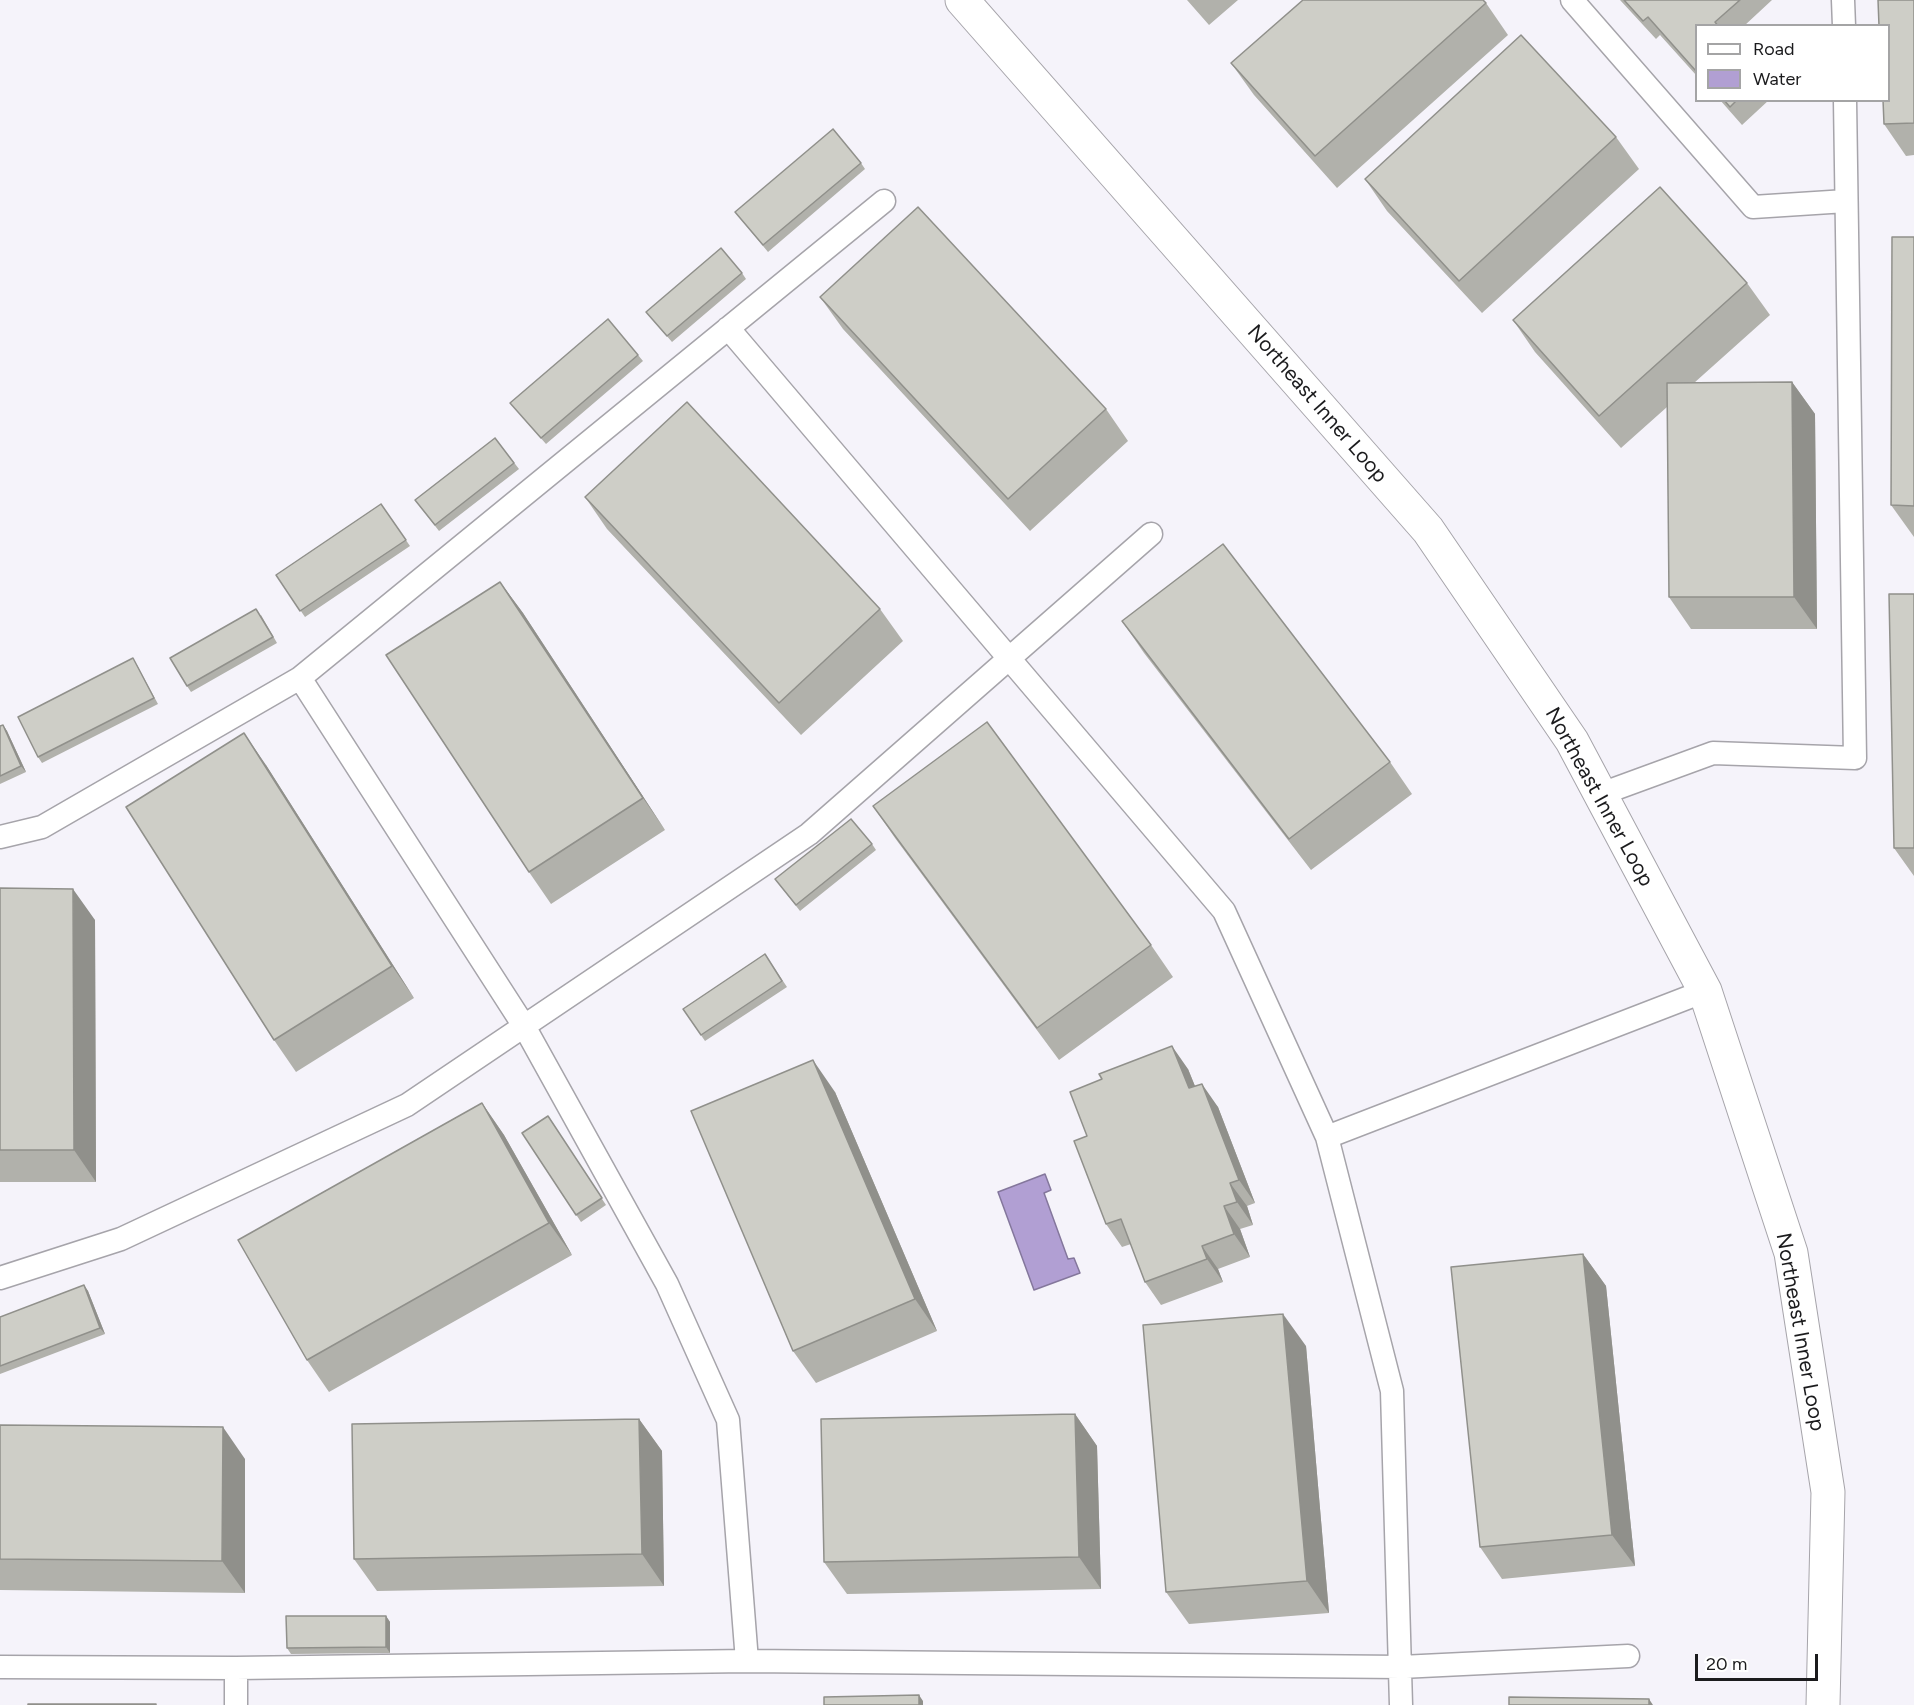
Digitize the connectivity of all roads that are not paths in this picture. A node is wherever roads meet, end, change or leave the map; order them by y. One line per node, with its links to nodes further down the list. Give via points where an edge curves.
1 (962, 0): 12 (main road, Northeast Inner Loop, via 1428,530 1572,741)
2 (1572, 0): 7 (lane, via 1753,207)
3 (1843, 0): 4 (lane)
4 (1844, 24)
5 (1845, 102): 7 (lane)
6 (884, 201): 8 (lane)
7 (1846, 201): 12 (lane, via 1855,758 1713,753)
8 (728, 328): 10 (lane); 11 (lane)
9 (1152, 534): 10 (lane)
10 (1010, 658): 15 (lane, via 809,834); 16 (lane, via 1224,910)
11 (300, 678): 13 (lane, via 42,827); 15 (lane)
12 (1601, 794): 14 (main road, Northeast Inner Loop)
13 (0, 837)
14 (1705, 991): 16 (lane); 25 (main road, Northeast Inner Loop, via 1791,1253 1828,1492)
15 (524, 1026): 17 (lane, via 407,1105 121,1239); 19 (lane, via 667,1284 728,1420)
16 (1327, 1137): 21 (lane, via 1392,1391)
17 (0, 1278)
18 (1628, 1656): 21 (lane)
19 (747, 1661): 21 (lane); 22 (lane)
20 (0, 1667): 22 (lane)
21 (1401, 1667): 24 (lane)
22 (236, 1668): 23 (lane)
23 (236, 1705)
24 (1401, 1705)
25 (1823, 1705)

